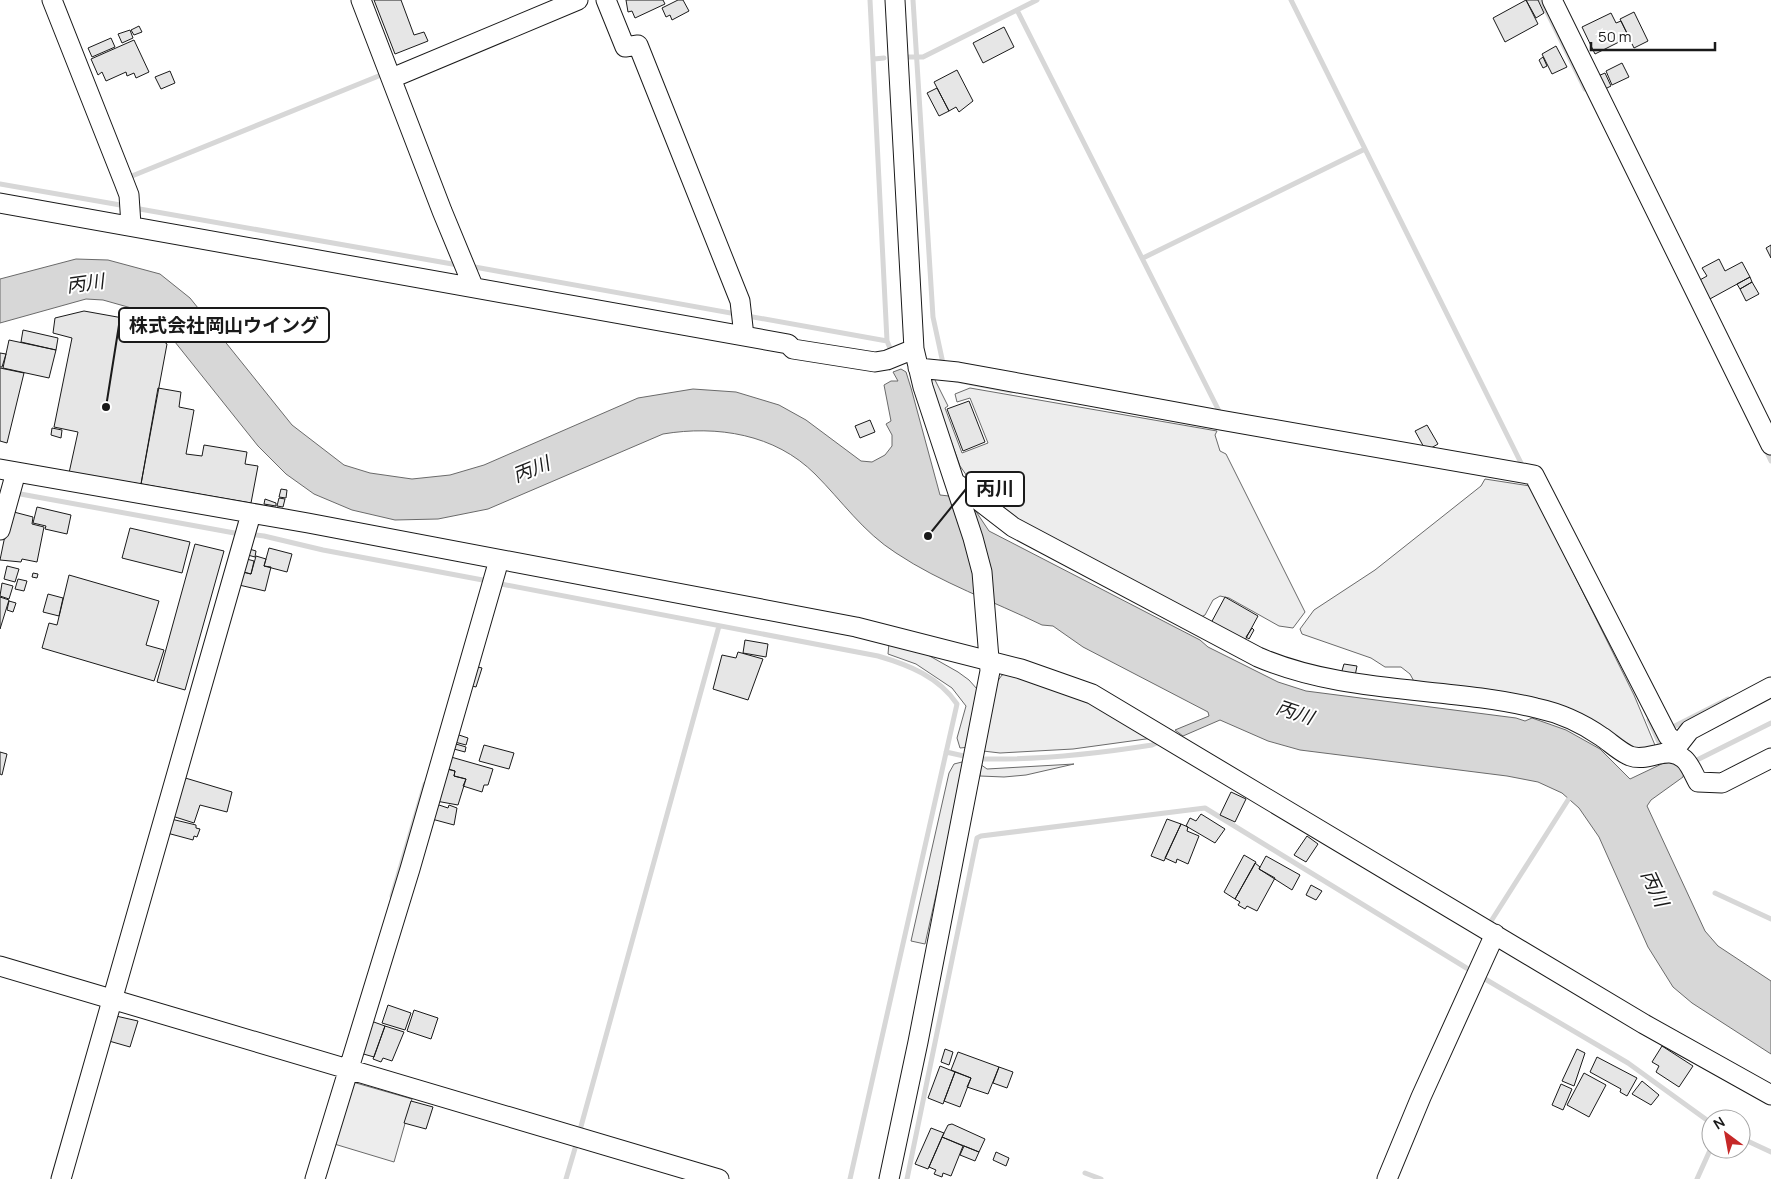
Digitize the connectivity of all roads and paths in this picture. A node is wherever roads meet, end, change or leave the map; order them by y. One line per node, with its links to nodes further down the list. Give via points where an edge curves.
1 (52, 0): 8 (street)
2 (361, 0): 7 (street)
3 (578, 0): 7 (street)
4 (606, 0): 11 (street, via 625,47 638,45)
5 (895, 0): 12 (street)
6 (1552, 0): 14 (street)
7 (391, 74): 10 (street)
8 (127, 200): 9 (street); 10 (street)
9 (0, 202)
10 (467, 272): 11 (street)
11 (743, 322): 12 (street, via 793,349 875,362)
12 (900, 355): 13 (street)
13 (918, 368): 16 (street); 22 (street, via 945,370 1534,474)
14 (1771, 446)
15 (9, 482): 17 (street); 18 (street)
16 (957, 488): 20 (street, via 982,572); 22 (street, via 1013,526 1274,664 1324,679 1536,707 1585,726 1628,755 1642,758)
17 (247, 527): 19 (street); 26 (street)
18 (0, 530)
19 (496, 573): 20 (street, via 856,627); 27 (street)
20 (990, 655): 24 (street, via 1092,694); 32 (street, via 986,700)
21 (1771, 687): 22 (street, via 1690,730)
22 (1673, 750): 23 (street, via 1698,782 1722,783)
23 (1771, 758)
24 (1490, 931): 28 (street, via 1644,1024); 33 (street, via 1476,975)
25 (0, 966): 26 (street)
26 (110, 1001): 27 (street); 29 (street)
27 (345, 1072): 30 (street); 31 (street)
28 (1771, 1095)
29 (61, 1179)
30 (315, 1179)
31 (719, 1179)
32 (889, 1179)
33 (1387, 1179)

